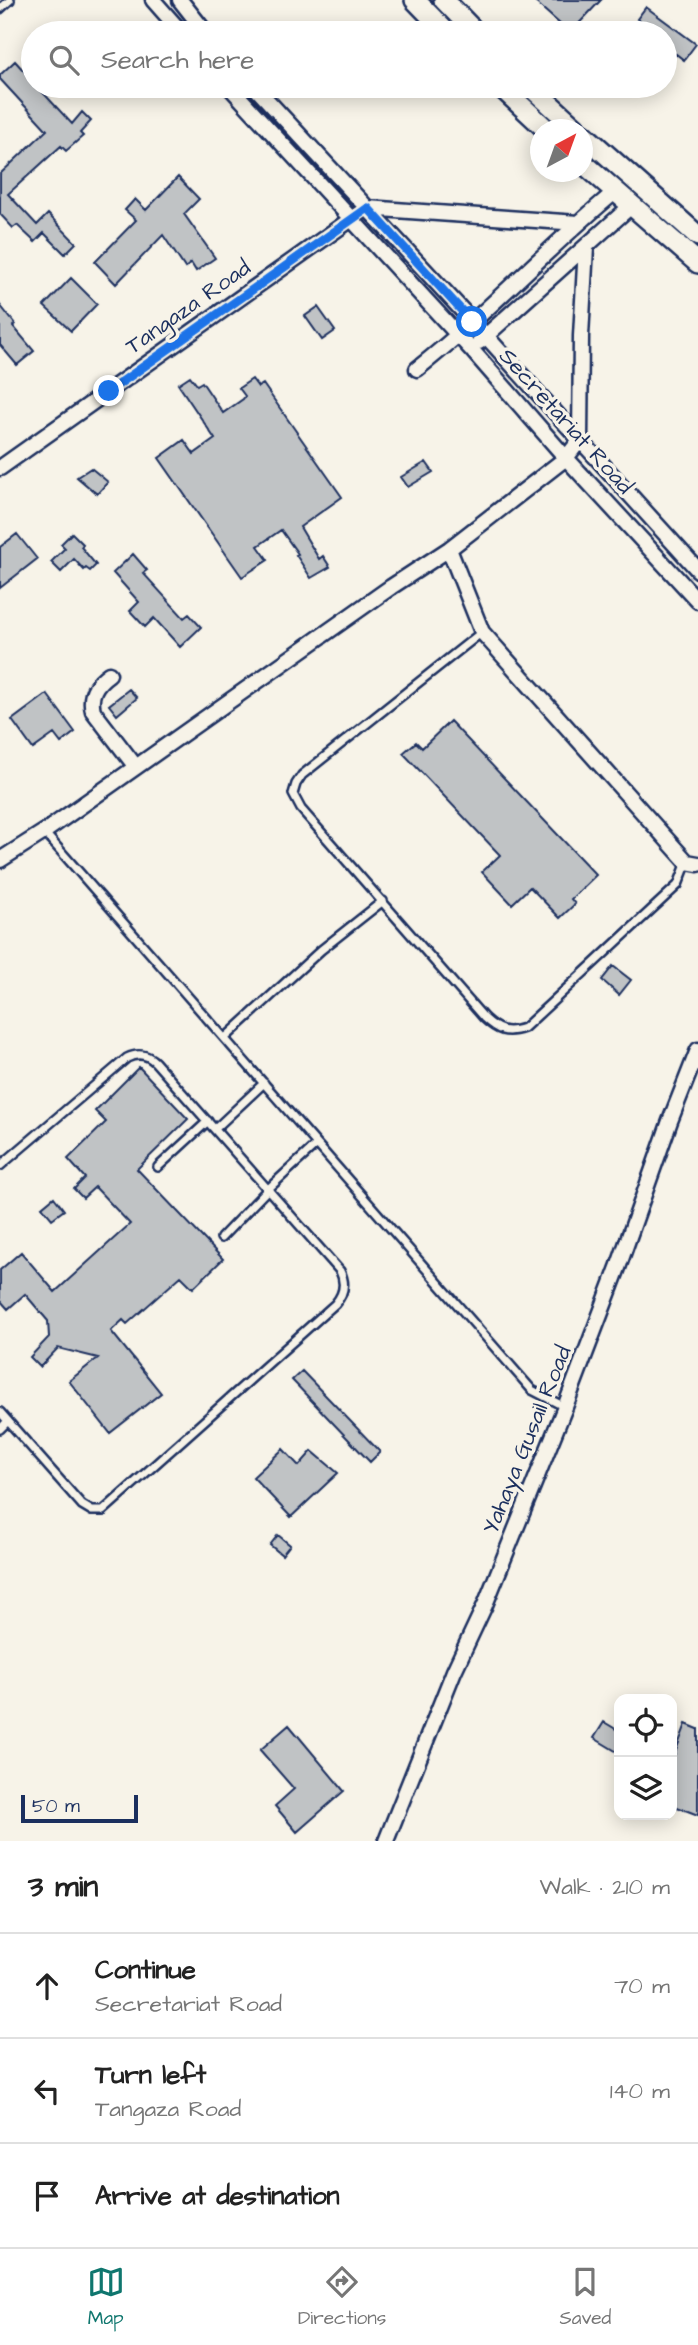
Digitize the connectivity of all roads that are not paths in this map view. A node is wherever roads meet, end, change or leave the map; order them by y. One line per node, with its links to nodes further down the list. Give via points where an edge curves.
1 (10, 0): 6 (lane)
2 (153, 0): 7 (street)
3 (180, 0): 8 (street)
4 (415, 0): 9 (main road)
5 (444, 0): 10 (main road)
6 (0, 9)
7 (172, 21)
8 (197, 21)
9 (435, 21)
10 (465, 21)
11 (240, 98): 22 (street, Secretariat Road)
12 (265, 98): 21 (street, Secretariat Road)
13 (513, 98): 15 (main road)
14 (543, 98): 16 (main road)
15 (535, 119)
16 (566, 119)
17 (593, 142): 24 (main road)
18 (593, 171): 19 (main road)
19 (616, 191): 20 (main road); 23 (street)
20 (632, 205): 25 (street); 26 (main road)
21 (368, 208): 22 (street, Tangaza Road); 23 (street); 27 (street, Secretariat Road)
22 (351, 219): 28 (street, Secretariat Road); 34 (street, Tangaza Road)
23 (578, 223): 27 (street)
24 (698, 236)
25 (586, 247): 29 (street); 32 (street)
26 (698, 263)
27 (472, 322): 28 (street); 29 (street, Secretariat Road)
28 (459, 336): 30 (street, Secretariat Road); 31 (street)
29 (485, 336): 30 (street); 32 (street, Secretariat Road)
30 (471, 349): 33 (street, Secretariat Road)
31 (417, 369)
32 (580, 440): 33 (street); 36 (street, Secretariat Road)
33 (566, 458): 35 (street); 37 (street, Secretariat Road)
34 (0, 468)
35 (449, 549): 38 (street); 40 (street)
36 (698, 570)
37 (698, 601)
38 (482, 632): 43 (street); 44 (lane, via 296,784 293,794 301,809)
39 (109, 674): 40 (street, via 93,689 90,701)
40 (136, 767): 41 (street)
41 (44, 832): 42 (street); 45 (lane)
42 (0, 860)
43 (693, 863): 44 (lane, via 678,885 524,1028 509,1033 497,1030 484,1018)
44 (383, 901): 45 (lane, via 321,950)
45 (225, 1038): 47 (lane)
46 (698, 1050): 55 (street, Yahaya Gusail Road)
47 (264, 1083): 49 (lane); 50 (lane)
48 (208, 1121): 49 (lane); 51 (lane, via 155,1062 136,1054); 52 (lane)
49 (215, 1129): 53 (lane)
50 (317, 1144): 53 (lane); 55 (lane, via 532,1390)
51 (0, 1166)
52 (159, 1167)
53 (268, 1189): 54 (lane); 57 (lane, via 340,1271 343,1293 108,1509 87,1509)
54 (220, 1238)
55 (565, 1407): 59 (street, Yahaya Gusail Road)
56 (0, 1412): 57 (lane)
57 (8, 1421): 58 (lane)
58 (0, 1429)
59 (386, 1841)

